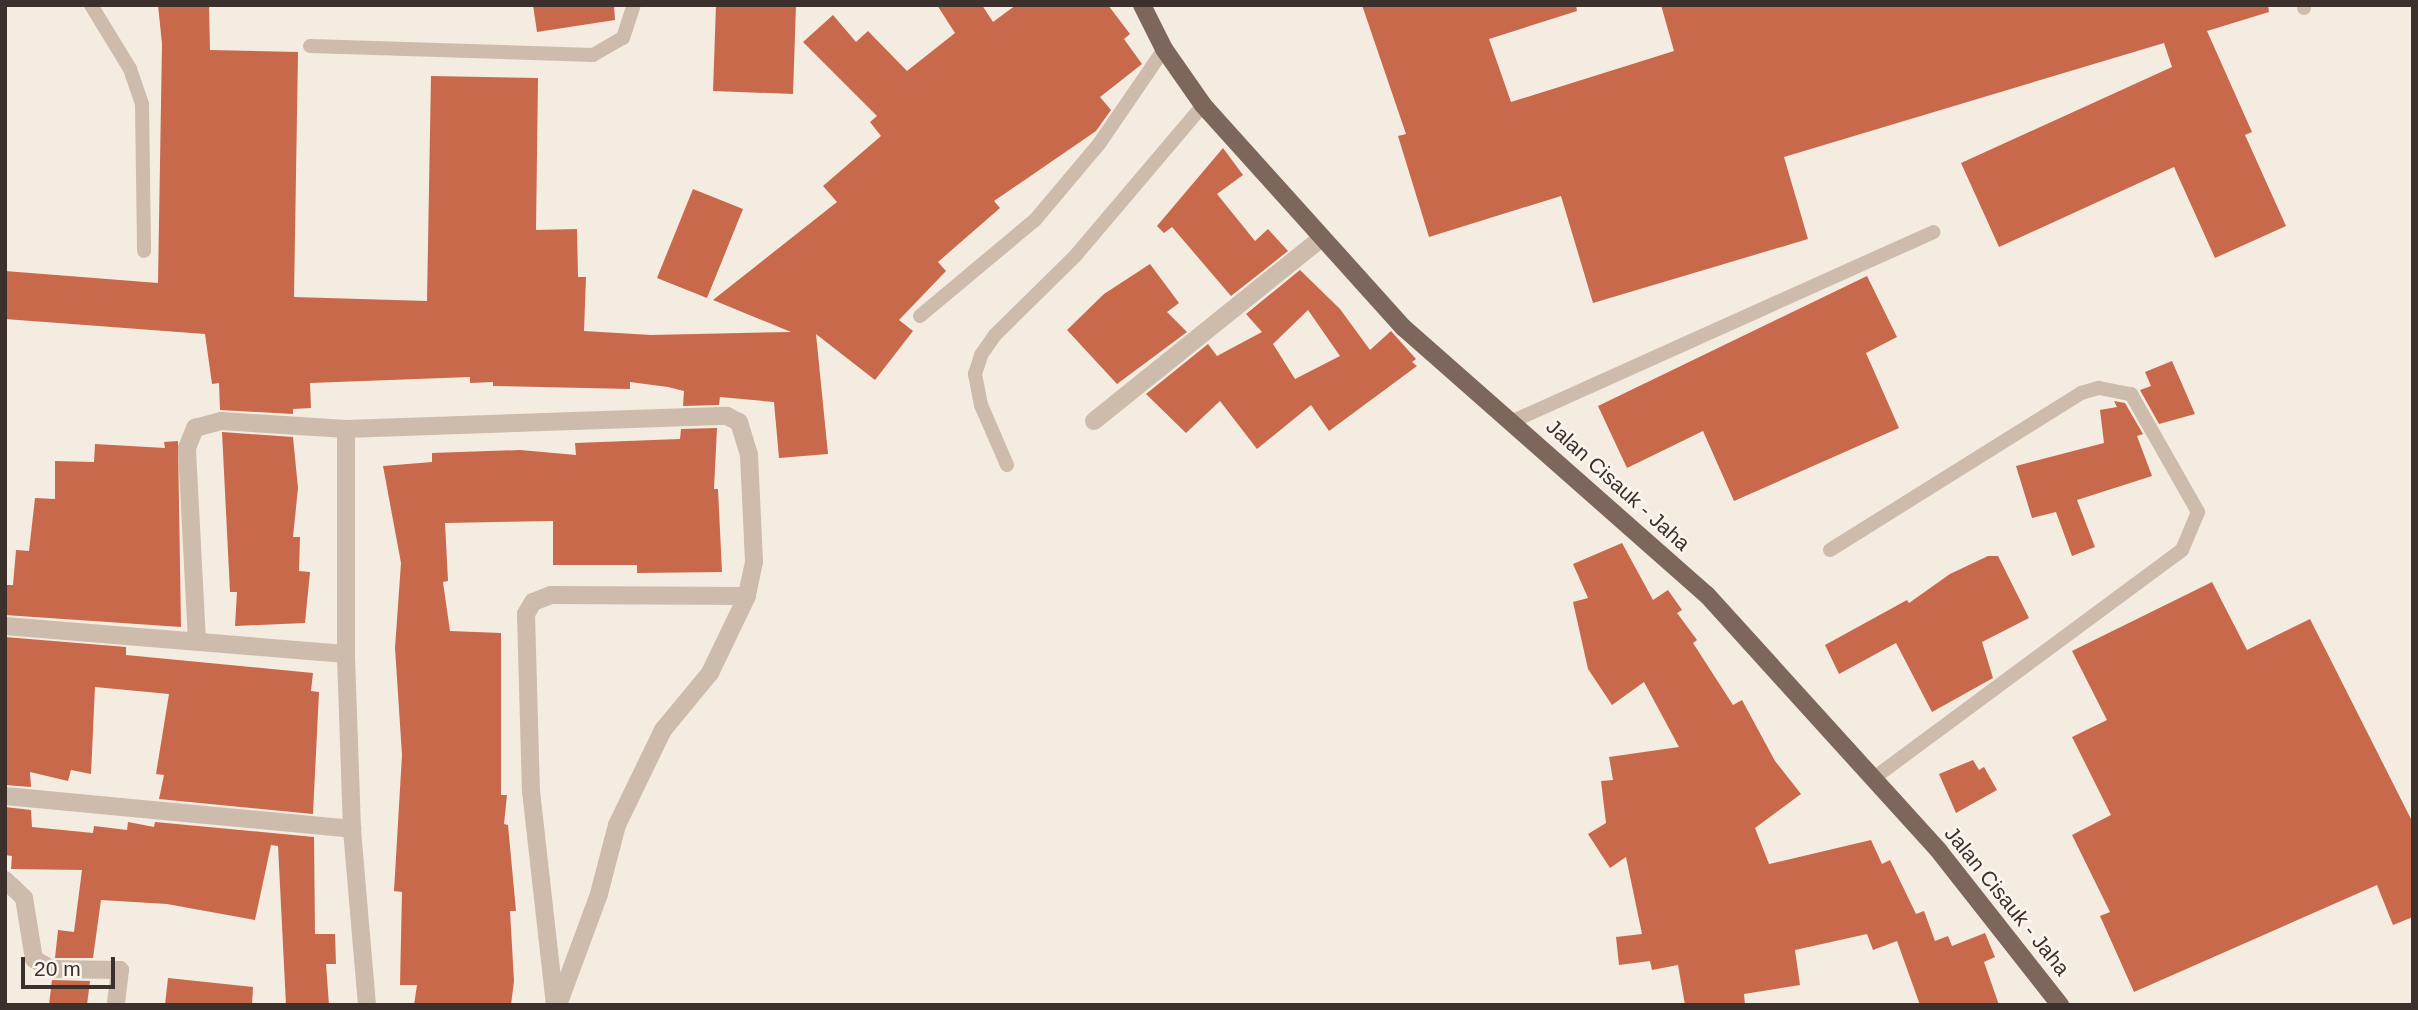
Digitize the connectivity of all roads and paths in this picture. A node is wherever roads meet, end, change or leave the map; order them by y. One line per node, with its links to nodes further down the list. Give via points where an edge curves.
1 (91, 5): 9 (lane, via 130,69 142,104)
2 (634, 5): 4 (lane, via 623,38 593,55)
3 (1142, 5): 5 (main road, Jalan Cisauk - Jaha)
4 (310, 46)
5 (1164, 49): 6 (main road, Jalan Cisauk - Jaha); 10 (lane, via 1099,144 1035,220)
6 (1203, 105): 8 (main road, Jalan Cisauk - Jaha); 14 (lane, via 1076,255 995,335 981,355 975,374 981,405)
7 (1933, 232): 12 (lane)
8 (1322, 238): 11 (street); 12 (main road, Jalan Cisauk - Jaha, via 1404,328)
9 (144, 251)
10 (920, 316)
11 (1094, 421)
12 (1513, 421): 20 (main road, Jalan Cisauk - Jaha, via 1707,595)
13 (346, 429): 16 (street, via 727,416 739,422 749,455 754,562); 18 (street, via 221,421 195,428 187,448); 19 (street)
14 (1007, 465)
15 (1830, 550): 20 (lane, via 2081,393 2099,388 2131,394 2198,512 2182,551)
16 (747, 596): 26 (street, via 710,673 663,730 617,825 599,894); 26 (street, via 551,595 528,607 531,791)
17 (5, 626): 18 (street)
18 (197, 641): 19 (street)
19 (346, 654): 22 (street)
20 (1874, 778): 27 (main road, Jalan Cisauk - Jaha, via 2025,956)
21 (5, 796): 22 (street)
22 (352, 829): 25 (street)
23 (5, 880): 24 (street, via 24,898 34,959 51,969 120,970)
24 (116, 1005)
25 (367, 1005)
26 (557, 1005)
27 (2060, 1005)

